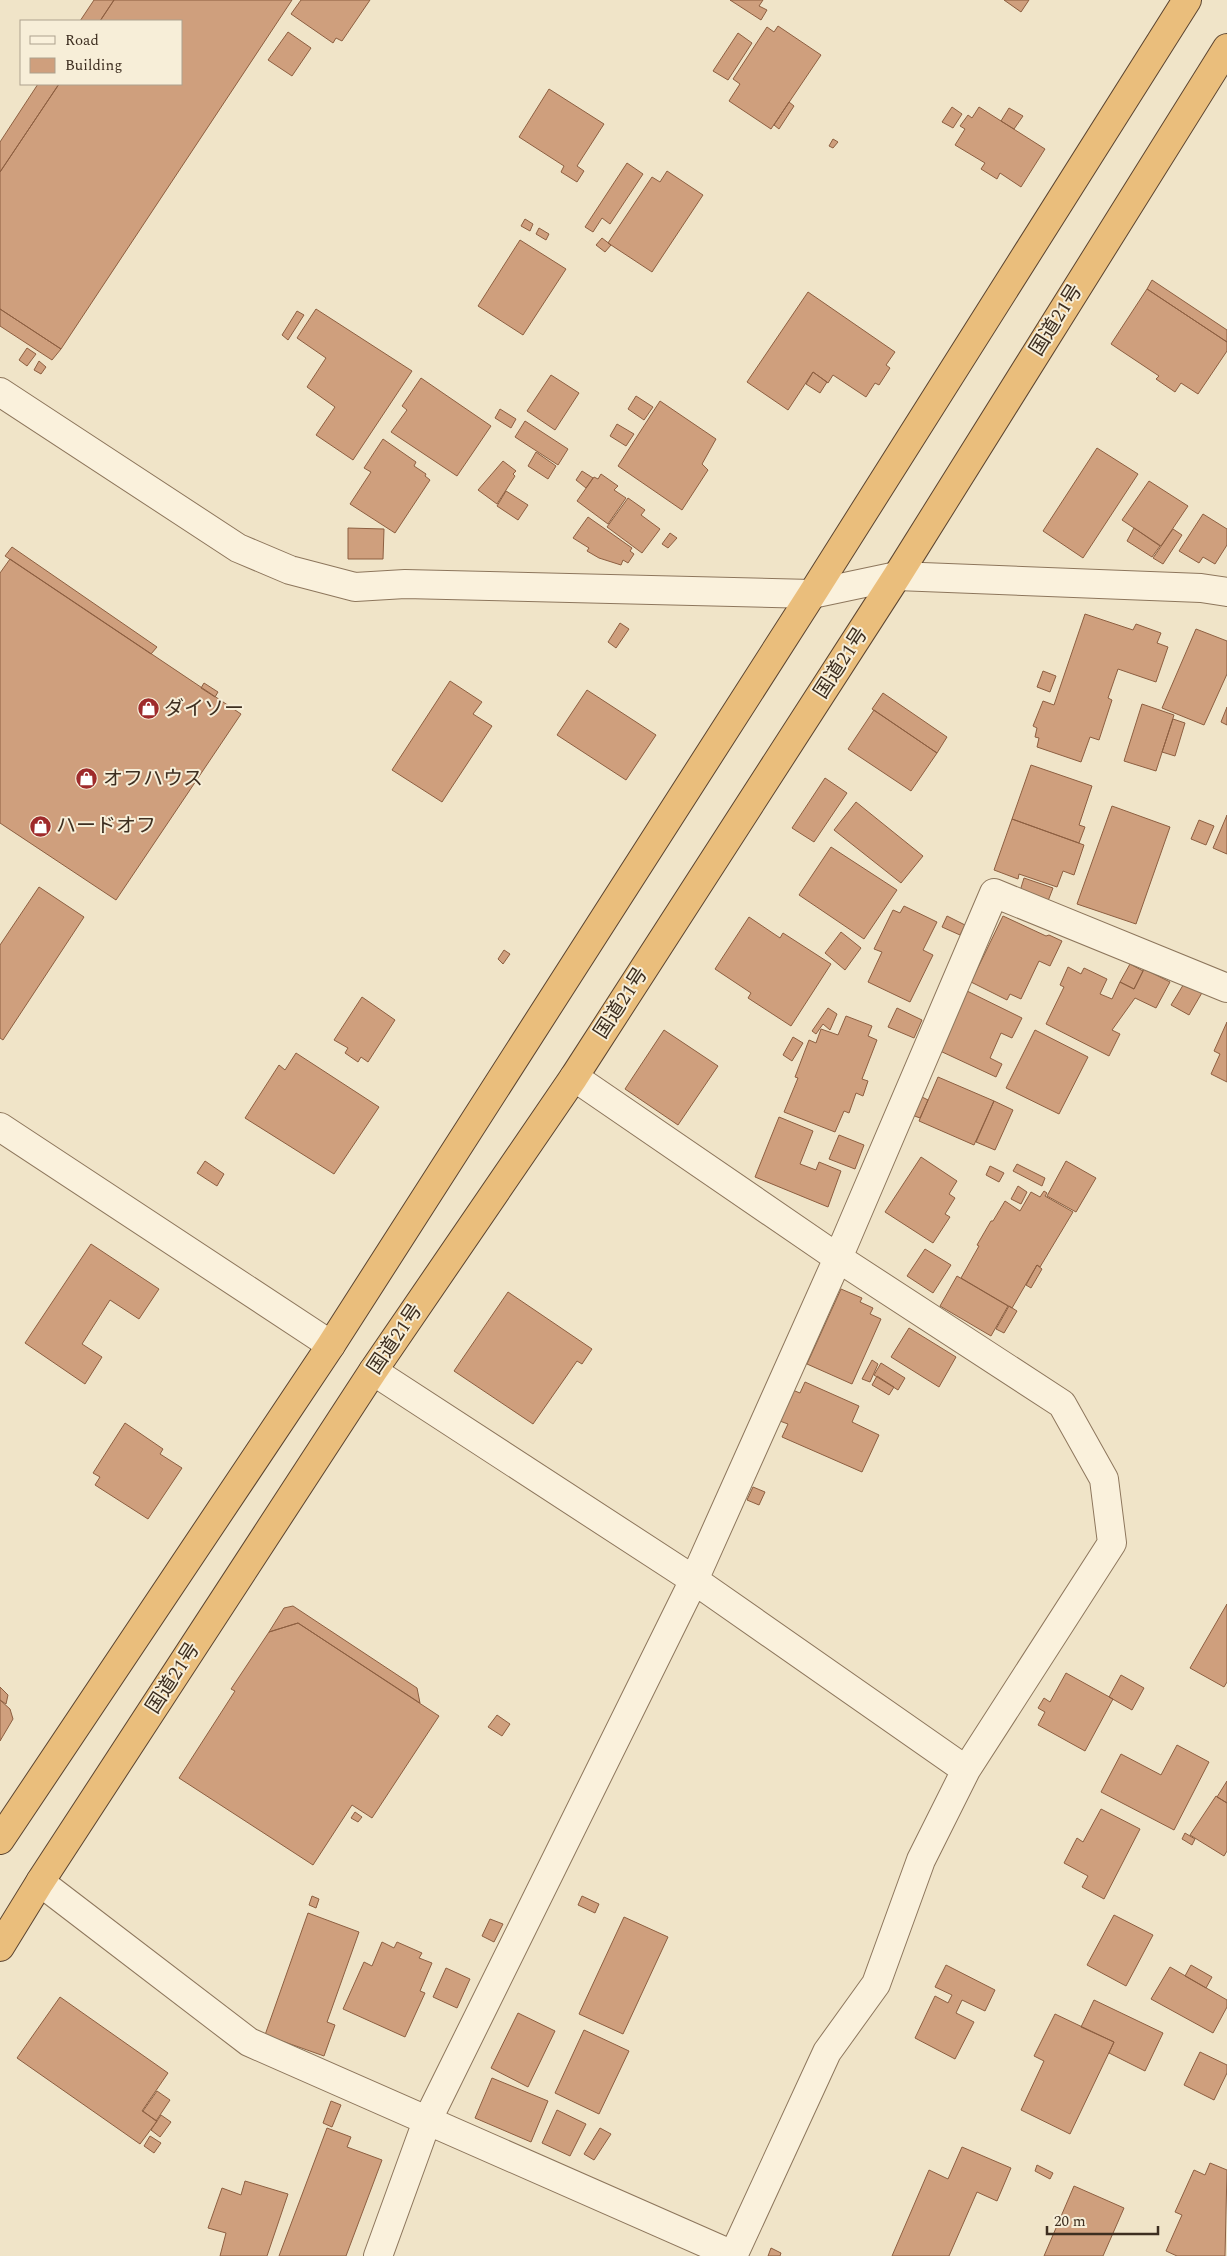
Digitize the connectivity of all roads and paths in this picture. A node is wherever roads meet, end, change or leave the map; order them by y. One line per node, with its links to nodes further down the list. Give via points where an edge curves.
1 (1187, 0): 6 (highway)
2 (1227, 48): 4 (highway, 国道21号)
3 (0, 392): 6 (street, via 238,548 290,570 355,587 405,584)
4 (896, 576): 5 (street, via 1200,588); 6 (street); 8 (highway, 国道21号)
5 (1227, 592)
6 (812, 594): 11 (highway)
7 (1227, 988): 10 (street, via 994,894)
8 (574, 1077): 10 (street); 12 (highway, 国道21号)
9 (0, 1127): 11 (street)
10 (838, 1258): 13 (street); 14 (street, via 1062,1404 1104,1479 1112,1543)
11 (331, 1346): 15 (highway)
12 (373, 1371): 13 (street); 16 (highway, 国道21号)
13 (694, 1580): 14 (street); 18 (street)
14 (966, 1770): 19 (street, via 921,1860 876,1984 827,2052)
15 (0, 1840)
16 (40, 1882): 17 (highway, 国道21号); 18 (street, via 249,2042)
17 (0, 1947)
18 (428, 2120): 19 (street); 20 (street)
19 (733, 2255)
20 (378, 2256)

